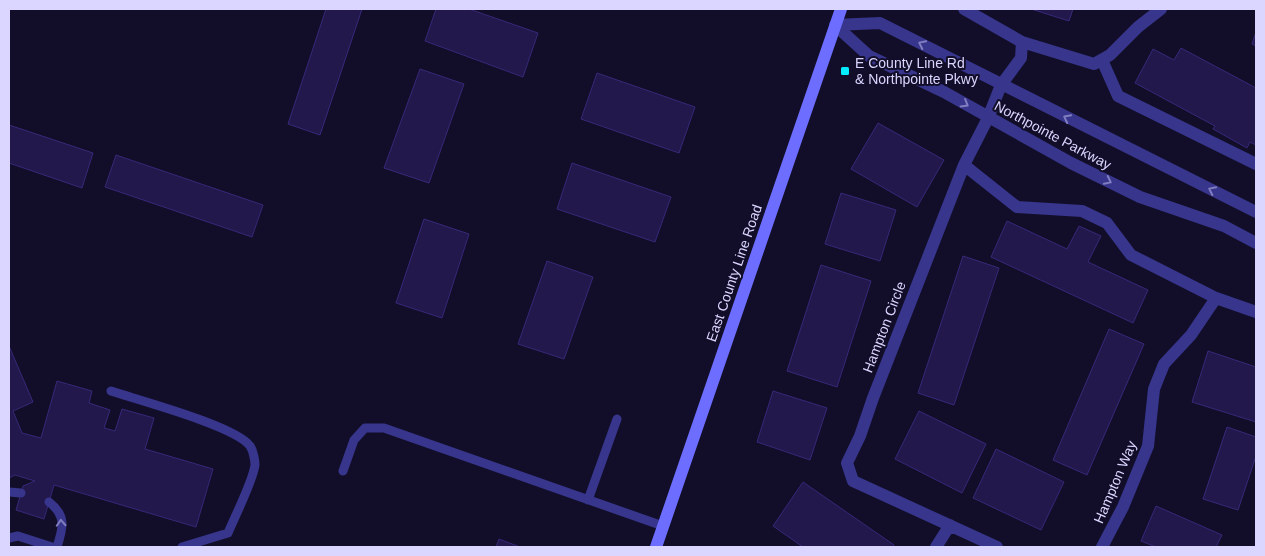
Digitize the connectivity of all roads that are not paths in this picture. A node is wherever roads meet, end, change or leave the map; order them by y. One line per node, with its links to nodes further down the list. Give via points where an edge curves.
1 (841, 9): 4 (main road, East County Line Road)
2 (964, 9): 5 (street)
3 (1161, 9): 6 (street)
4 (835, 25): 7 (street, Northpointe Parkway, one-way to 4, via 880,23); 8 (street, Northpointe Parkway, one-way to 8, via 869,56 944,92); 23 (main road, East County Line Road)
5 (1022, 42): 6 (street, via 1094,64); 7 (street, Hampton Circle, via 1021,58)
6 (1102, 60): 10 (street, via 1118,96)
7 (1001, 85): 8 (street, Hampton Circle); 11 (street, Northpointe Parkway, one-way to 7)
8 (988, 118): 9 (street, Hampton Circle); 12 (street, Northpointe Parkway, one-way to 12, via 1140,197 1224,226)
9 (964, 164): 13 (street, via 1017,207 1082,211 1107,223 1131,255); 22 (street, Hampton Circle, via 847,463 852,481)
10 (1256, 164)
11 (1256, 212)
12 (1256, 243)
13 (1216, 298): 14 (street); 31 (street, Hampton Way, via 1192,335 1164,364 1154,388 1148,446 1123,507)
14 (1256, 312)
15 (111, 391): 27 (lane, via 204,422 238,436 251,447 255,464 228,533)
16 (616, 419): 20 (lane)
17 (343, 471): 20 (lane, via 354,440 365,428 384,428)
18 (9, 492): 19 (lane)
19 (21, 493)
20 (588, 500): 23 (lane)
21 (49, 502): 26 (lane, one-way to 21, via 62,532 62,516)
22 (950, 525): 29 (street); 30 (street, Hampton Circle)
23 (663, 526): 28 (main road, East County Line Road)
24 (9, 538): 25 (lane, via 18,536)
25 (52, 547)
26 (57, 547)
27 (182, 547)
28 (656, 547)
29 (936, 547)
30 (997, 547)
31 (1102, 547)

